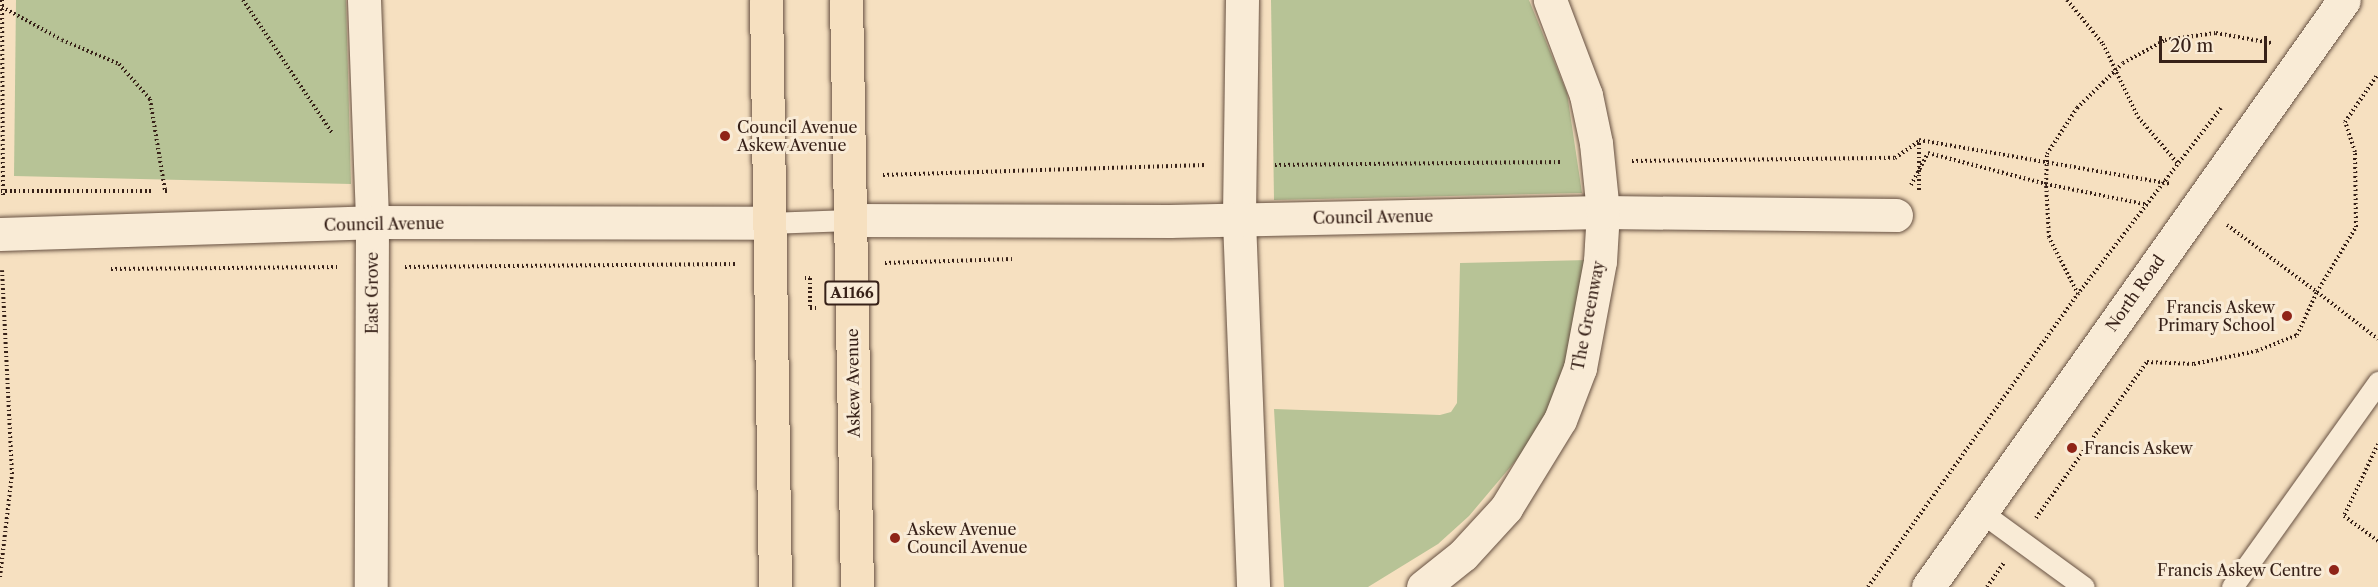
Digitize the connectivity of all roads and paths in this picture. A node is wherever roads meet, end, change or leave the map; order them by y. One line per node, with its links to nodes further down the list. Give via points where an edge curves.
1 (2, 0): 21 (path)
2 (243, 0): 15 (path)
3 (364, 0): 29 (street, East Grove)
4 (766, 0): 30 (main road)
5 (846, 0): 27 (main road, Askew Avenue / A1166)
6 (1242, 0): 18 (street)
7 (1550, 0): 16 (street, The Greenway, via 1586,95)
8 (2067, 0): 11 (path, via 2103,44)
9 (2344, 0): 23 (street, North Road)
10 (2264, 52): 11 (path, via 2271,43 2216,33 2165,40)
11 (2116, 71): 19 (path, via 2138,117); 20 (path, via 2077,108 2047,154)
12 (2378, 74): 37 (path, via 2345,122 2355,152 2356,227)
13 (2228, 99): 19 (path)
14 (1920, 140): 16 (path, via 1895,158)
15 (338, 141)
16 (1598, 161): 18 (path); 25 (street, The Greenway)
17 (878, 164): 18 (path, via 878,176)
18 (1240, 164): 28 (street)
19 (2178, 164): 23 (path); 24 (path)
20 (2046, 184): 24 (path); 26 (path, via 1928,153); 38 (path, via 2049,237)
21 (1, 191): 22 (path); 31 (path)
22 (165, 191)
23 (2197, 204): 24 (path); 42 (street, North Road)
24 (2146, 205): 38 (path)
25 (1603, 213): 26 (street, Council Avenue); 28 (street, Council Avenue); 50 (street, The Greenway, via 1600,261 1580,368 1560,420 1506,508 1463,555)
26 (1896, 215)
27 (850, 220): 28 (street, Council Avenue); 30 (lane); 48 (main road, Askew Avenue / A1166)
28 (1239, 220): 49 (street)
29 (372, 222): 30 (street, Council Avenue); 31 (street, Council Avenue); 33 (street, East Grove)
30 (768, 223): 47 (main road)
31 (1, 234): 34 (path)
32 (737, 264): 33 (path)
33 (372, 268): 36 (path); 46 (street, East Grove)
34 (2, 269): 35 (path); 45 (path, via 12,474)
35 (14, 269)
36 (107, 269)
37 (2317, 292): 39 (path); 44 (path, via 2297,335 2257,351 2194,364 2147,362)
38 (2078, 294): 51 (path)
39 (2378, 339)
40 (2378, 382): 55 (lane)
41 (2378, 444): 43 (path, via 2344,516)
42 (1981, 512): 44 (lane); 52 (street, North Road)
43 (2378, 541)
44 (2019, 542): 53 (path); 54 (lane)
45 (0, 577)
46 (371, 587)
47 (775, 587)
48 (857, 587)
49 (1253, 587)
50 (1423, 587)
51 (1868, 587)
52 (1928, 587)
53 (1987, 587)
54 (2084, 587)
55 (2232, 587)

